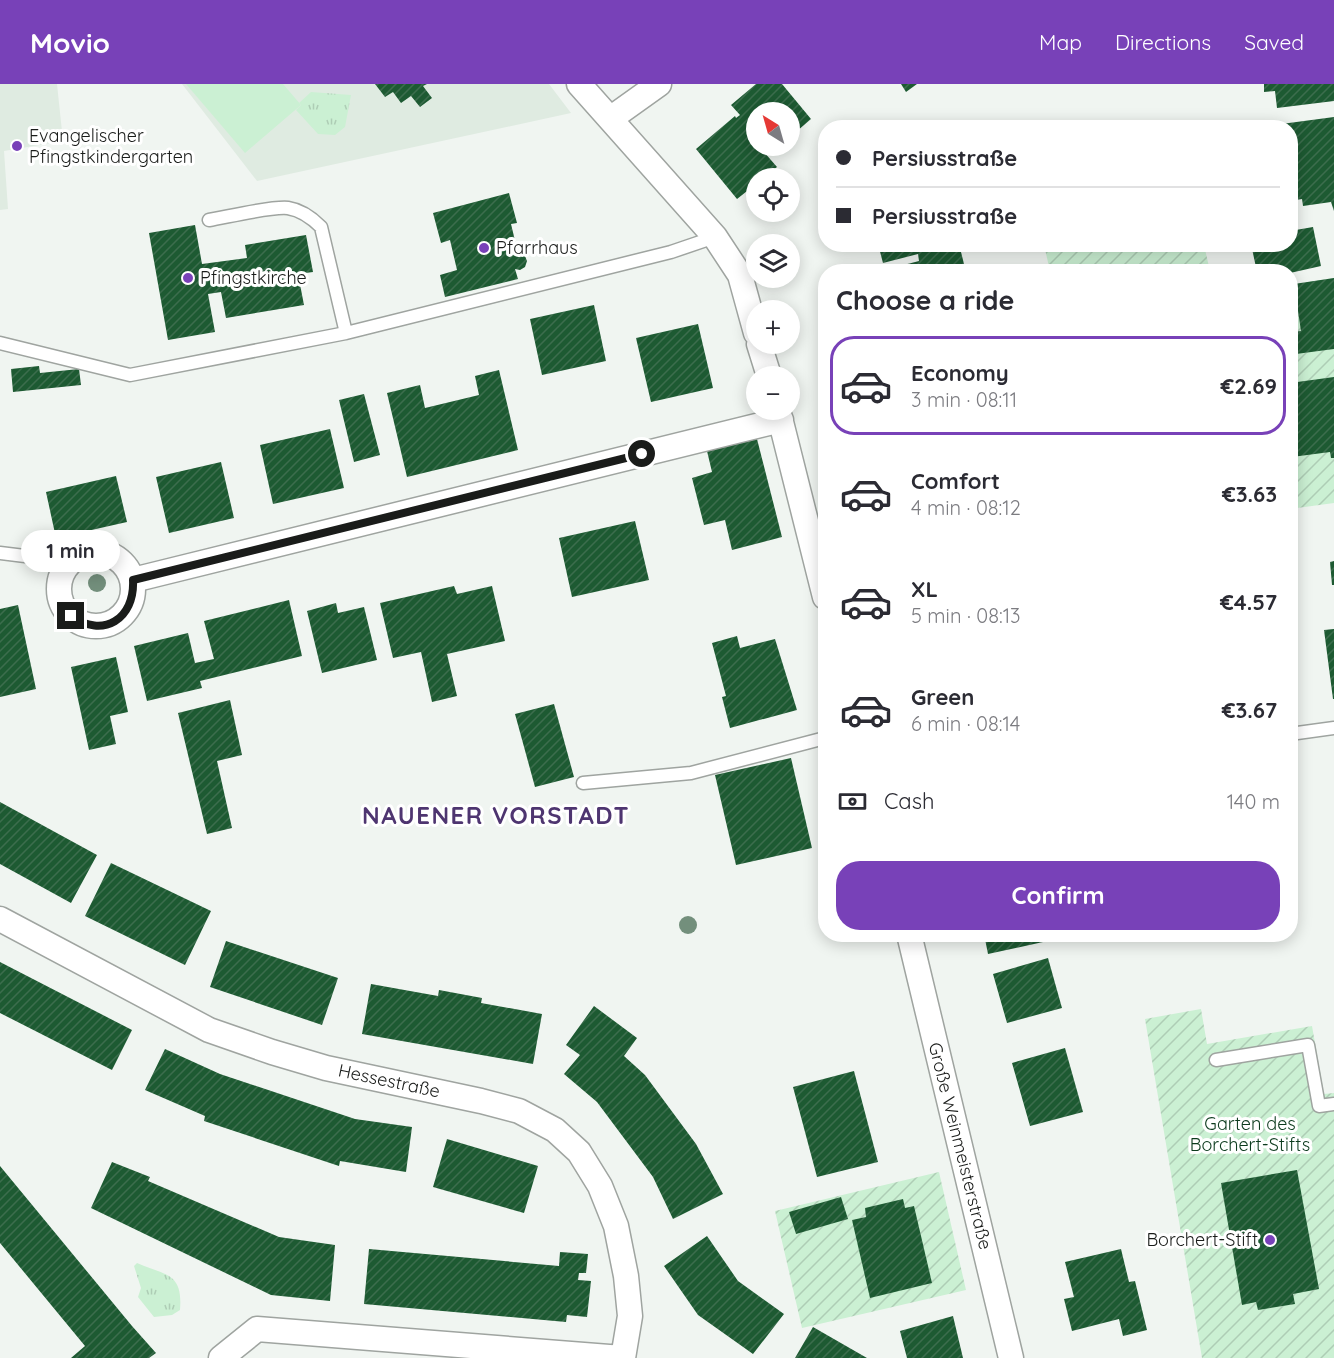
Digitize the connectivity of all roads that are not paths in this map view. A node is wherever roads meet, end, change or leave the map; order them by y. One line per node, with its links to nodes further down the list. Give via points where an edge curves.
1 (579, 84): 3 (street)
2 (659, 84): 3 (street)
3 (610, 119): 5 (street)
4 (209, 220): 7 (lane, via 277,208 289,208 312,218 321,227)
5 (715, 237): 6 (street, via 740,275); 7 (lane, via 660,255)
6 (747, 300)
7 (346, 333): 8 (lane, via 130,375)
8 (0, 343)
9 (760, 420): 14 (street)
10 (781, 420): 13 (street)
11 (0, 553): 12 (lane)
12 (68, 565): 14 (street, via 91,553 109,554 124,564); 14 (street, via 60,582 61,600 71,616 88,625 106,624 123,615 132,599)
13 (818, 569)
14 (133, 580)
15 (1334, 728): 16 (lane)
16 (1298, 733)
17 (818, 740): 18 (lane, via 692,773)
18 (583, 783)
19 (0, 919): 24 (street, Hessestraße, via 209,1030 326,1068 519,1111 555,1130 579,1152 600,1186 616,1226 630,1316)
20 (911, 942): 25 (street, Große Weinmeisterstraße)
21 (1216, 1060): 22 (lane, via 1308,1045 1319,1106)
22 (1334, 1104)
23 (221, 1358): 24 (street, via 257,1329)
24 (622, 1358)
25 (1011, 1358)

